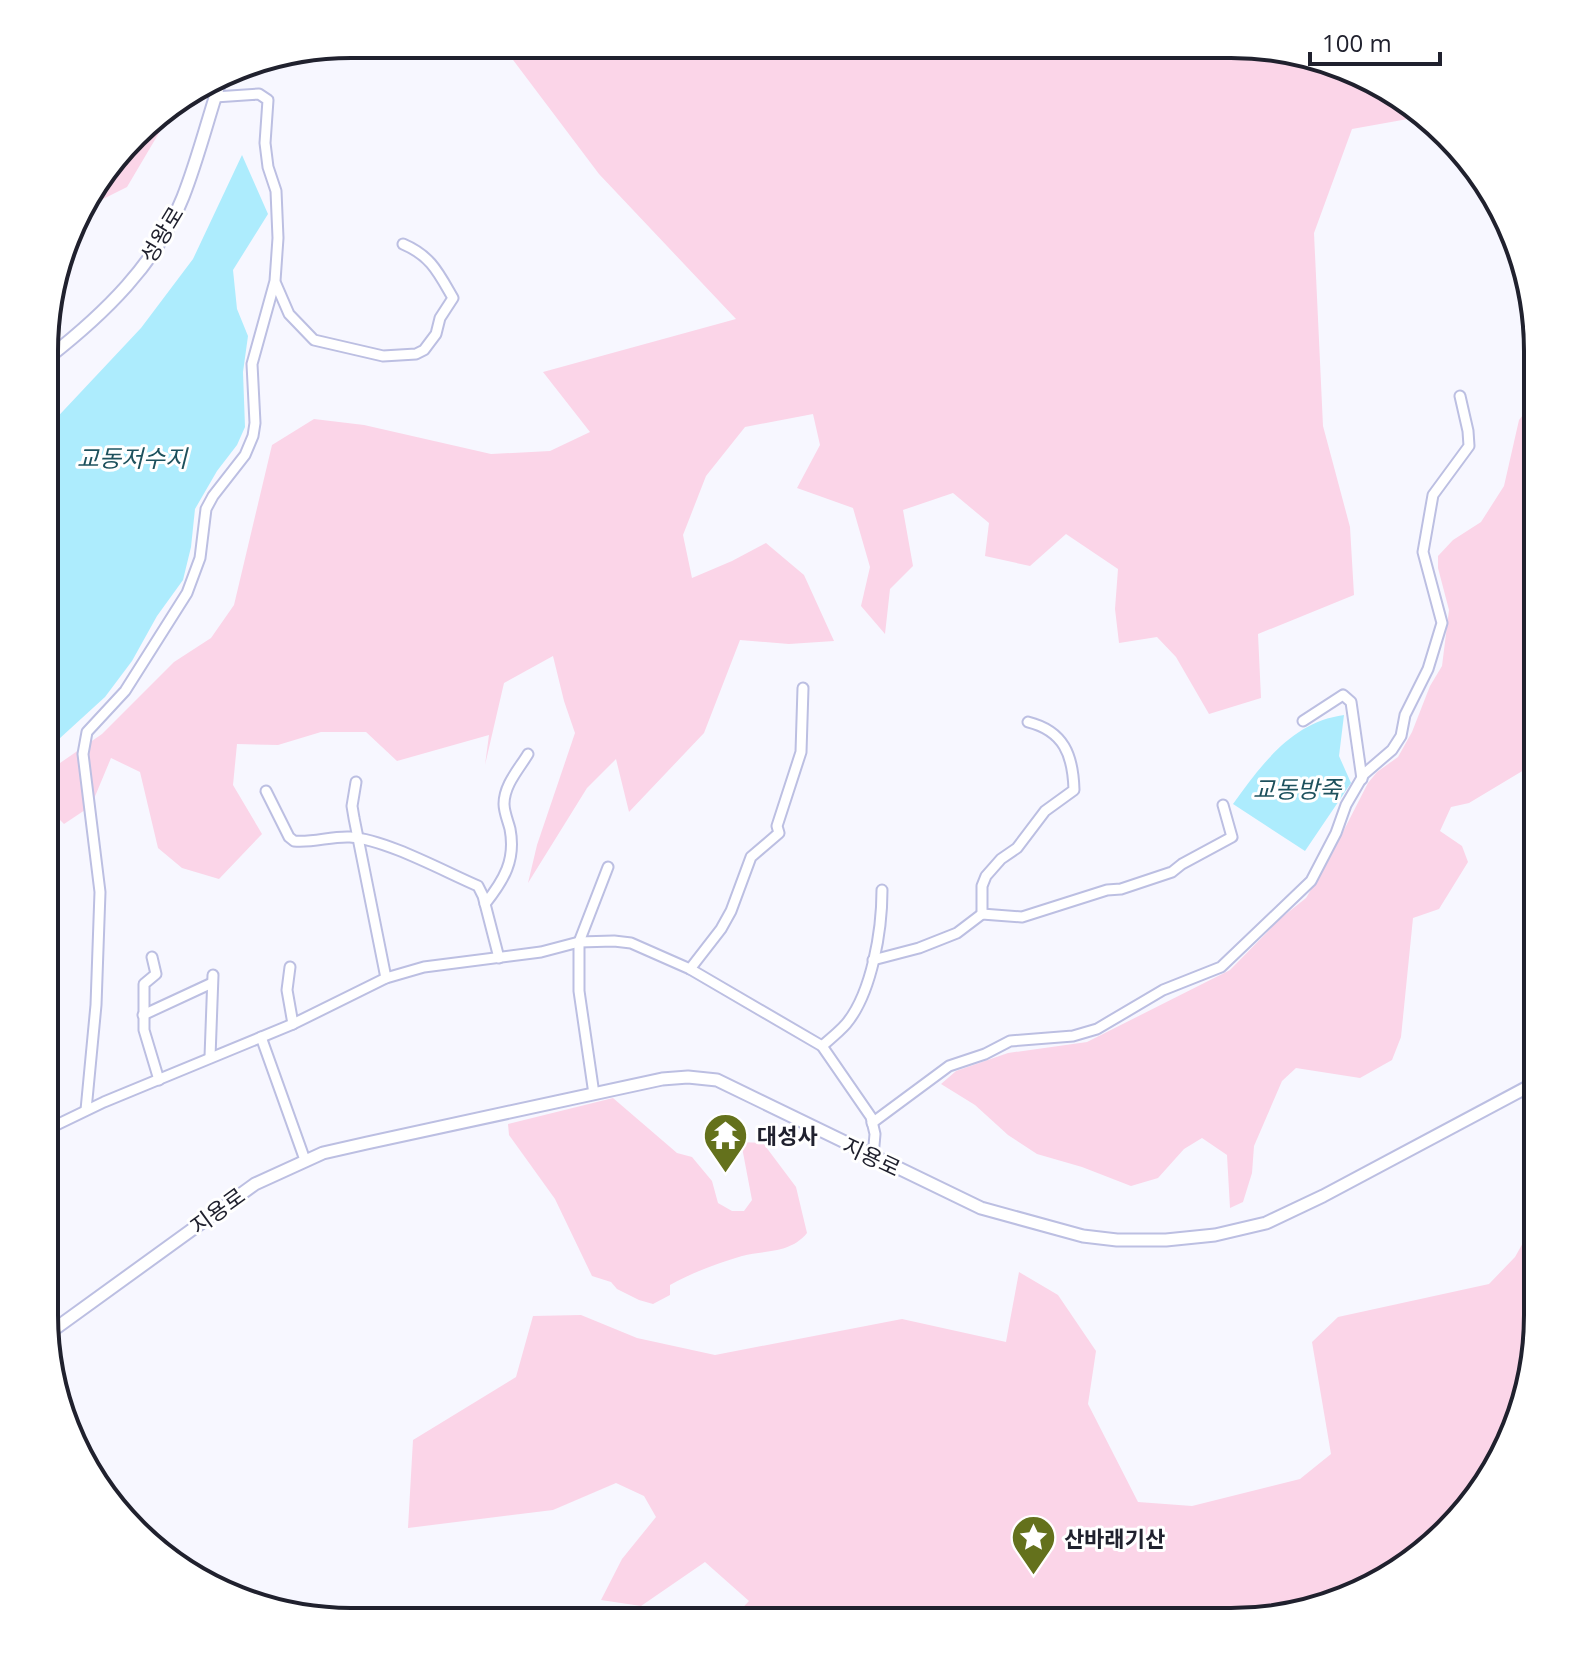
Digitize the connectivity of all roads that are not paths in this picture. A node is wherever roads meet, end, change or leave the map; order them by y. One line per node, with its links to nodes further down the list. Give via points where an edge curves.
1 (217, 91): 2 (street, 성왕로)
2 (215, 97): 4 (street, via 259,94 268,100 265,143 278,213); 5 (street, 성왕로, via 183,198 166,232 112,302)
3 (403, 244): 4 (street, via 429,259 453,298 431,342 416,354 383,356 314,340 289,314)
4 (275, 281): 35 (street, via 254,356 255,423 250,445 206,509 200,558 187,593 125,691 85,739 100,892)
5 (58, 349)
6 (1460, 396): 11 (street, via 1469,446 1433,495 1423,552 1442,623 1401,736)
7 (803, 688): 25 (street, via 801,752 779,833 751,857 731,911)
8 (1303, 721): 11 (street, via 1343,695 1351,702)
9 (1028, 722): 19 (street, via 1059,736 1069,756 1074,790 1045,811 1017,848 986,876)
10 (528, 754): 18 (street, via 512,775 503,801 511,862 504,881)
11 (1362, 779): 36 (street, via 1311,881 1221,967 1163,990 1097,1029 1010,1041 949,1066)
12 (356, 782): 15 (street, via 352,806)
13 (266, 791): 15 (street, via 294,841)
14 (1223, 805): 19 (street, via 1232,837 1172,872 1035,915)
15 (359, 839): 18 (street, via 478,886); 26 (street)
16 (608, 867): 20 (street)
17 (882, 890): 23 (street)
18 (485, 904): 22 (street)
19 (982, 914): 23 (street, via 957,933)
20 (579, 942): 22 (street); 25 (street, via 631,943); 34 (street, via 579,991)
21 (152, 957): 27 (street, via 156,974 144,984)
22 (499, 958): 26 (street, via 424,967)
23 (873, 960): 30 (street, via 857,1007)
24 (290, 967): 28 (street, via 287,990)
25 (690, 969): 30 (street)
26 (386, 978): 28 (street)
27 (143, 1015): 31 (street, via 212,979); 32 (street)
28 (293, 1024): 29 (street)
29 (261, 1037): 31 (street); 39 (street)
30 (822, 1046): 36 (street)
31 (210, 1057): 32 (street)
32 (159, 1080): 35 (street)
33 (1524, 1089): 38 (street, 지용로, via 1266,1223 1215,1235 1166,1240 1083,1236 981,1208)
34 (594, 1094): 38 (street, 지용로, via 662,1079 717,1080); 39 (street, 지용로)
35 (86, 1110): 37 (street)
36 (872, 1123): 38 (street)
37 (58, 1124)
38 (873, 1157)
39 (305, 1160): 40 (street, 지용로, via 240,1193)
40 (59, 1326)

